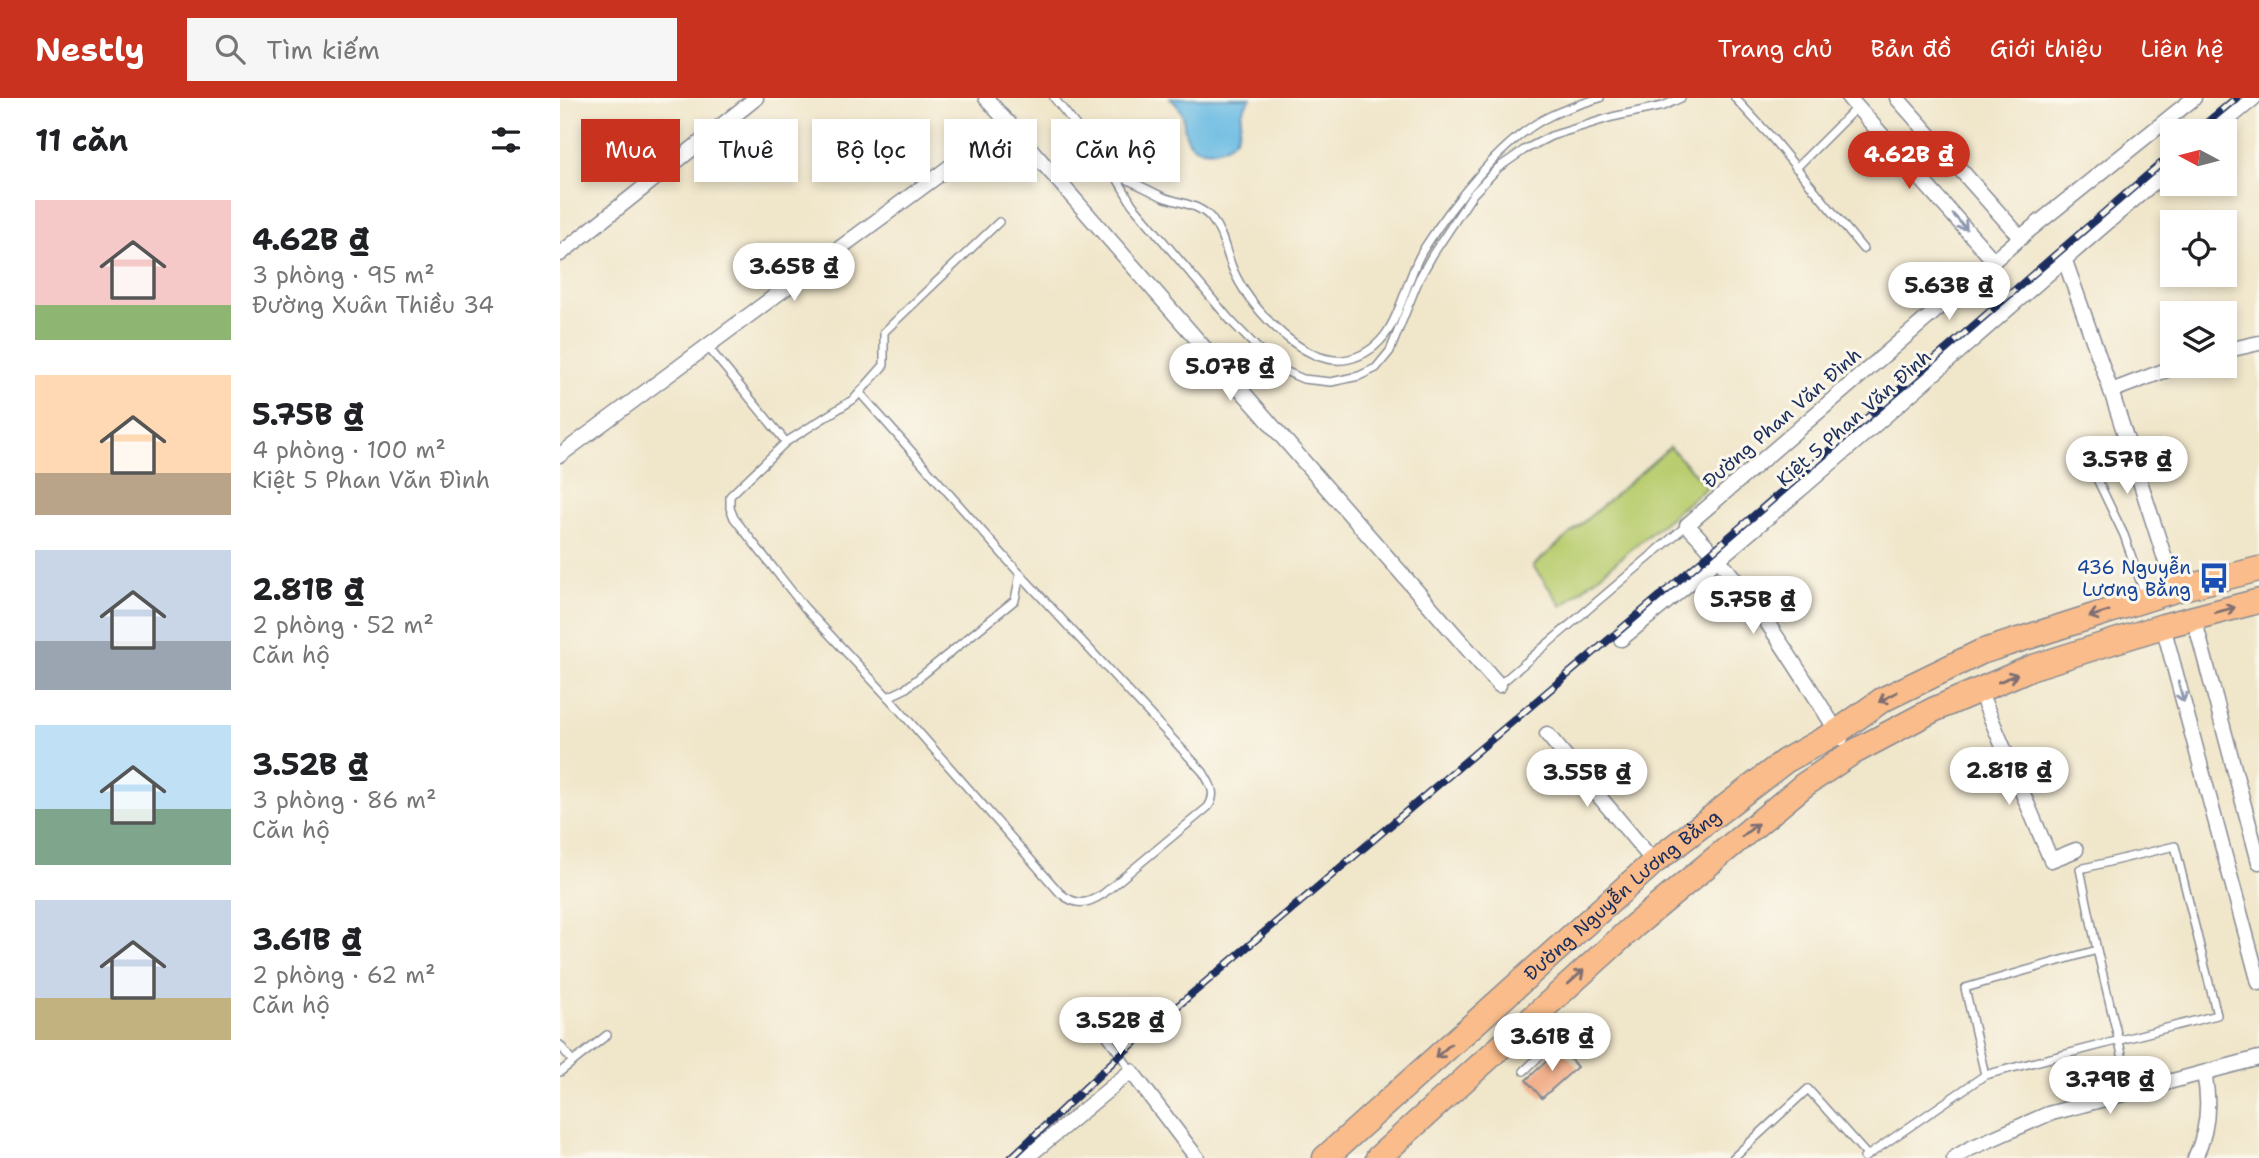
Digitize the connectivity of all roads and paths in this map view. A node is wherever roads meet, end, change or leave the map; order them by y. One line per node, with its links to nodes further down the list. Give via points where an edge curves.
1 (756, 98): 23 (street)
2 (986, 98): 11 (street)
3 (1054, 98): 12 (lane)
4 (1600, 98): 19 (lane, via 1548,116 1516,137 1421,253 1384,339 1361,355 1332,361 1307,351 1256,308 1234,274 1211,218)
5 (1681, 98): 18 (lane, via 1551,136 1498,168 1433,254 1390,351 1376,368 1331,382 1303,379 1276,367 1141,215)
6 (1735, 98): 15 (lane)
7 (1897, 98): 21 (street)
8 (2194, 98): 21 (street, Đường Phan Văn Đình)
9 (2254, 98): 13 (street)
10 (1853, 103): 15 (lane); 25 (street, one-way to 25)
11 (1005, 119)
12 (1071, 119)
13 (2229, 119)
14 (1037, 155): 45 (street)
15 (1796, 168): 22 (lane)
16 (944, 171): 27 (street)
17 (2160, 177): 24 (street, Kiệt 5 Phan Văn Đình)
18 (1120, 182)
19 (1133, 182)
20 (999, 222): 31 (lane, via 884,332 884,365)
21 (2021, 237): 25 (street, Đường Phan Văn Đình)
22 (1863, 249)
23 (560, 254)
24 (2064, 258): 30 (street); 36 (street, Kiệt 5 Phan Văn Đình)
25 (1994, 261): 35 (street, Đường Phan Văn Đình)
26 (2259, 343): 28 (street)
27 (707, 346): 32 (lane); 33 (street)
28 (2237, 348)
29 (2160, 372): 30 (street)
30 (2111, 391): 39 (street)
31 (859, 393): 32 (lane); 38 (lane)
32 (786, 442): 47 (lane, via 730,496 730,508 804,607)
33 (560, 455)
34 (2096, 477): 40 (lane, via 2124,536)
35 (1687, 525): 36 (street); 45 (lane)
36 (1719, 560): 44 (street, Kiệt 5 Phan Văn Đình); 48 (street, via 1784,648)
37 (2259, 569): 39 (highway, Đường Nguyễn Lương Bằng)
38 (1020, 574): 47 (lane, via 1015,600 905,689); 47 (lane, via 1203,772 1214,793 1208,807 1103,894 1077,904 1060,894)
39 (2175, 590): 40 (highway, Đường Nguyễn Lương Bằng)
40 (2146, 599): 48 (highway, Đường Nguyễn Lương Bằng, one-way to 48, via 1981,652 1882,699)
41 (2259, 601): 42 (highway, Đường Nguyễn Lương Bằng, one-way to 41)
42 (2194, 618): 43 (highway, Đường Nguyễn Lương Bằng); 53 (street)
43 (2163, 626): 46 (highway, Đường Nguyễn Lương Bằng, one-way to 43, via 2033,667); 55 (street, one-way to 55)
44 (1621, 639)
45 (1499, 685)
46 (1979, 690): 50 (highway, Đường Nguyễn Lương Bằng); 51 (street, via 2051,860)
47 (888, 697)
48 (1837, 732): 50 (street); 52 (highway, Đường Nguyễn Lương Bằng, via 1785,761)
49 (1546, 734): 52 (street)
50 (1850, 754): 57 (highway, Đường Nguyễn Lương Bằng, one-way to 50, via 1794,793)
51 (2076, 850)
52 (1654, 862): 72 (highway, Đường Nguyễn Lương Bằng, one-way to 72)
53 (2259, 862)
54 (2097, 950): 59 (lane); 59 (lane, via 2080,869 2175,846 2217,1015); 67 (lane, via 1965,988)
55 (2259, 983)
56 (1083, 1004): 64 (lane)
57 (1525, 1023): 63 (lane, via 1548,1048); 73 (highway, Đường Nguyễn Lương Bằng)
58 (607, 1035): 62 (lane)
59 (2119, 1041): 67 (lane); 68 (lane)
60 (560, 1045): 62 (lane)
61 (2259, 1058): 66 (street)
62 (573, 1062): 65 (lane)
63 (1524, 1070)
64 (1131, 1071): 70 (street); 71 (street)
65 (560, 1072)
66 (2204, 1073): 68 (street); 76 (street, via 2207,1113 2203,1142)
67 (1985, 1075): 69 (lane)
68 (2131, 1092): 75 (street, via 2048,1115)
69 (1866, 1156): 74 (lane, via 1808,1089)
70 (1026, 1158)
71 (1197, 1158)
72 (1325, 1158)
73 (1378, 1158)
74 (1734, 1158)
75 (1954, 1158)
76 (2195, 1158)

